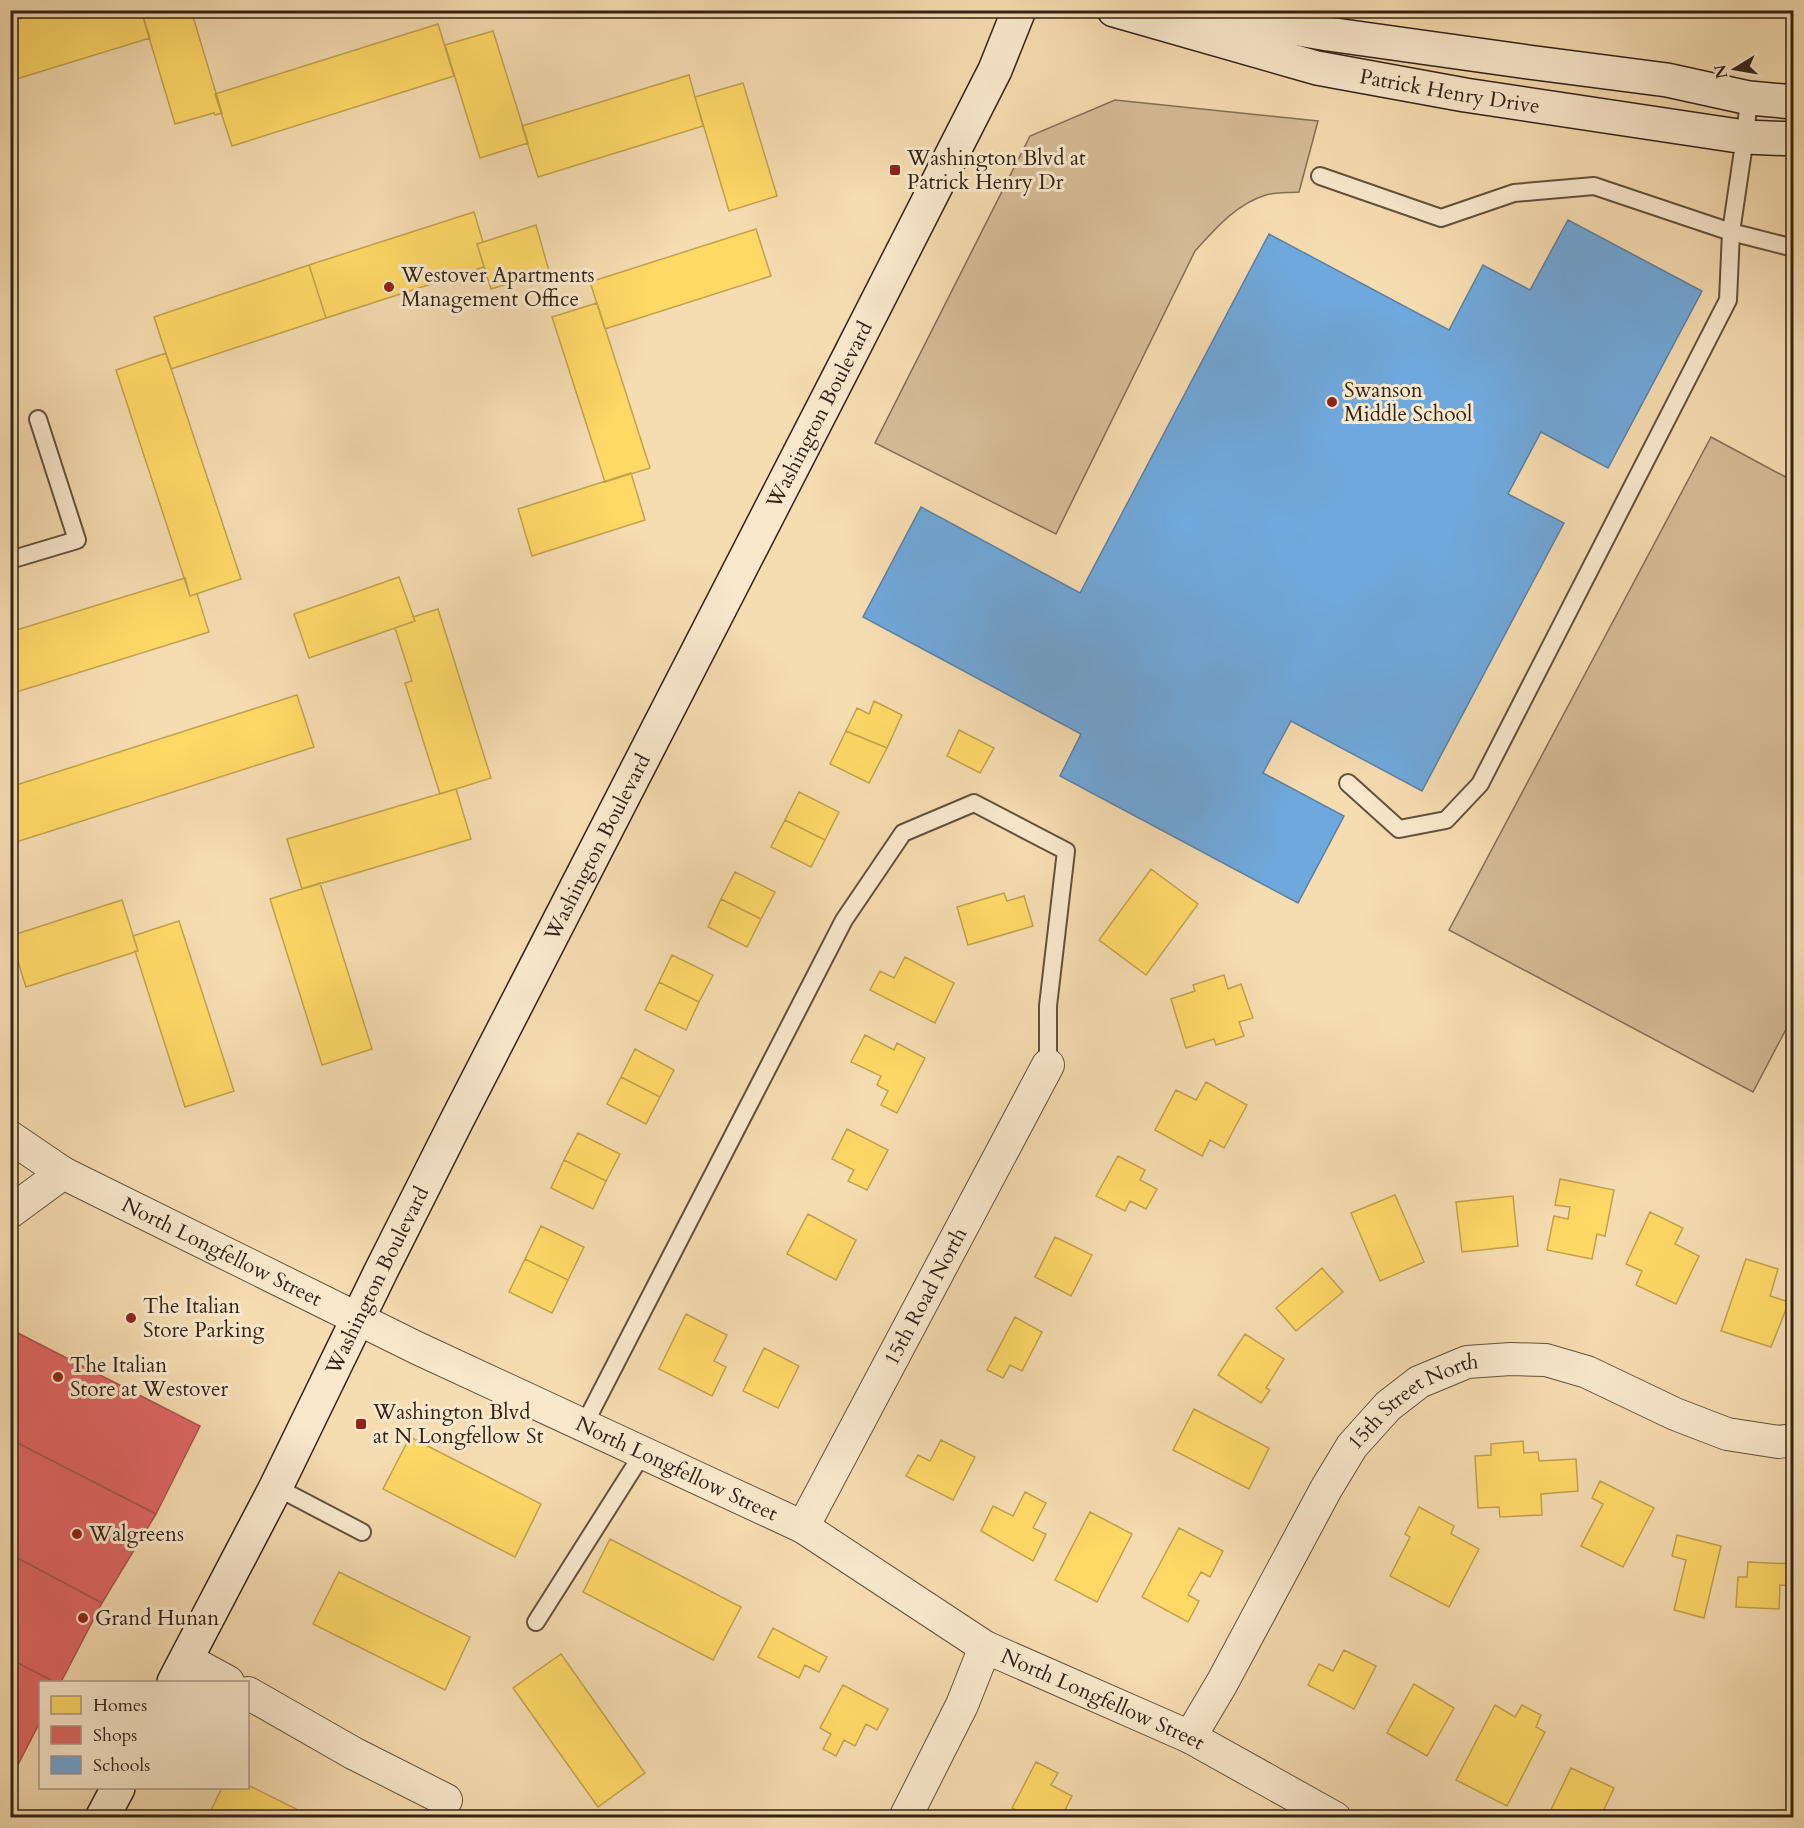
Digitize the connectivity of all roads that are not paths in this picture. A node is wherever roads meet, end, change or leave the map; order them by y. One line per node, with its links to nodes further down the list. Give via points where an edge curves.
1 (1019, 10): 18 (main road, Washington Boulevard, via 995,70)
2 (1114, 10): 6 (main road, Patrick Henry Drive, via 1317,68 1465,95)
3 (1187, 10): 4 (main road, Patrick Henry Drive, via 1667,80)
4 (1749, 98): 5 (main road, Patrick Henry Drive); 6 (lane)
5 (1794, 102)
6 (1745, 136): 7 (main road, Patrick Henry Drive); 9 (lane)
7 (1794, 139)
8 (1320, 176): 9 (lane, via 1441,218 1514,193 1594,186)
9 (1731, 232): 10 (lane); 13 (lane, via 1728,300 1480,784 1446,820 1399,829)
10 (1794, 248)
11 (38, 419): 12 (lane, via 76,540)
12 (10, 560)
13 (1348, 783)
14 (1048, 1065): 19 (lane, via 1048,1006 1066,851 974,803 903,833 844,920); 23 (street, 15th Road North)
15 (10, 1137): 16 (street, North Longfellow Street)
16 (63, 1173): 17 (street); 18 (street, North Longfellow Street)
17 (10, 1212)
18 (358, 1318): 19 (street, North Longfellow Street); 22 (main road, Washington Boulevard)
19 (584, 1425): 21 (street, North Longfellow Street)
20 (1794, 1440): 30 (street, 15th Street North, via 1778,1442 1727,1434 1587,1372 1546,1360 1467,1362 1419,1382 1388,1406 1352,1446)
21 (643, 1453): 23 (street, North Longfellow Street); 25 (lane)
22 (276, 1487): 24 (lane); 27 (main road, Washington Boulevard)
23 (803, 1527): 26 (street, North Longfellow Street)
24 (362, 1532)
25 (536, 1622)
26 (985, 1647): 30 (street, North Longfellow Street); 34 (street, via 962,1705)
27 (180, 1671): 28 (street)
28 (220, 1681)
29 (249, 1694): 32 (street)
30 (1190, 1737): 35 (street, North Longfellow Street)
31 (117, 1789): 33 (main road)
32 (446, 1800)
33 (102, 1818)
34 (905, 1818)
35 (1335, 1818)

